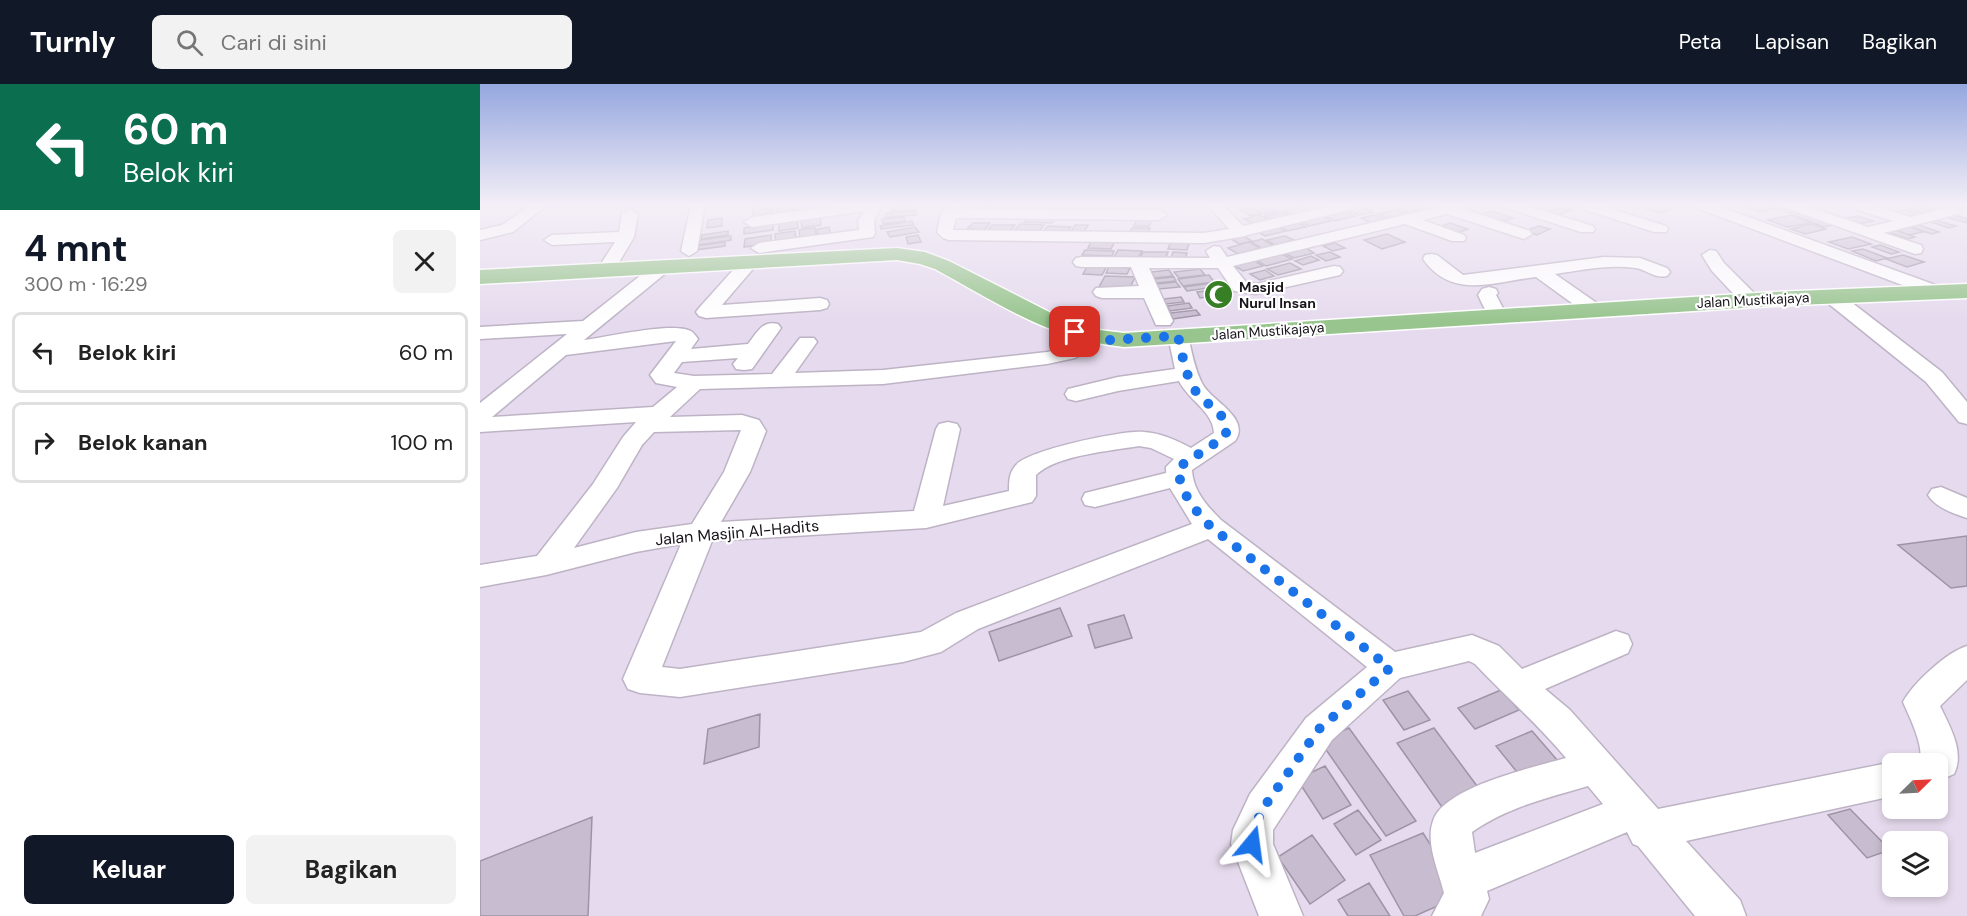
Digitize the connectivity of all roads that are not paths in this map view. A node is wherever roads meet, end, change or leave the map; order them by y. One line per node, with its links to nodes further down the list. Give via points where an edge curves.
1 (622, 244): 19 (street)
2 (690, 244): 10 (street)
3 (817, 244): 13 (street)
4 (1209, 244): 17 (street)
5 (1303, 244): 17 (street)
6 (1797, 244): 11 (street)
7 (1800, 244): 11 (street)
8 (1900, 244): 9 (street)
9 (1915, 249)
10 (689, 251)
11 (1821, 252): 27 (street)
12 (1710, 255): 30 (street)
13 (754, 256): 18 (main road, Jalan Mustikajaya); 31 (street, via 706,312); 38 (main road, Jalan Mustikajaya, via 877,254 925,258 1055,326)
14 (1431, 259): 21 (street, via 1462,281)
15 (1082, 262): 16 (street)
16 (1138, 263): 17 (street); 26 (street)
17 (1223, 263): 20 (street, via 1240,287 1248,290)
18 (661, 268): 19 (main road, Jalan Mustikajaya); 34 (street)
19 (606, 270): 23 (main road, Jalan Mustikajaya)
20 (1334, 271)
21 (1539, 271): 22 (street, via 1604,262 1640,263); 32 (street)
22 (1661, 272)
23 (480, 277)
24 (1967, 291): 27 (main road, Jalan Mustikajaya)
25 (1102, 292): 26 (street)
26 (1151, 292): 36 (street)
27 (1924, 292): 29 (main road, Jalan Mustikajaya)
28 (1489, 293): 33 (street)
29 (1831, 296): 30 (main road, Jalan Mustikajaya); 51 (street, via 1934,377)
30 (1750, 300): 32 (main road, Jalan Mustikajaya)
31 (820, 304)
32 (1594, 310): 33 (main road, Jalan Mustikajaya)
33 (1497, 316): 36 (main road, Jalan Mustikajaya)
34 (586, 327): 37 (street); 40 (street)
35 (771, 328): 41 (street)
36 (1170, 329): 38 (main road, Jalan Mustikajaya, via 1124,340); 43 (street)
37 (480, 333)
38 (1096, 338): 44 (street, via 1068,354 1047,358 883,377)
39 (807, 342): 44 (street)
40 (559, 350): 42 (street, via 684,334 688,339); 47 (street)
41 (755, 350): 42 (street); 45 (street)
42 (676, 356): 46 (street, via 662,375)
43 (1188, 373): 48 (street); 55 (street, via 1199,396 1220,411 1227,425 1226,436)
44 (779, 380): 45 (street)
45 (731, 382): 46 (street)
46 (694, 383): 52 (street)
47 (505, 394): 49 (street); 50 (street)
48 (1076, 394)
49 (480, 395)
50 (480, 415)
51 (1967, 417)
52 (653, 419): 53 (street); 61 (street, via 742,422 754,431 737,472); 62 (street, via 632,442 604,488)
53 (480, 425)
54 (948, 429): 59 (street)
55 (1184, 468): 57 (street); 59 (street, Jalan Masjin Al-Hadits, via 1165,443 1139,439 1043,459 1025,469 1023,496); 60 (street, via 1196,511)
56 (1941, 495): 58 (street)
57 (1095, 499)
58 (1967, 510)
59 (926, 519): 61 (street, Jalan Masjin Al-Hadits)
60 (1211, 527): 61 (street, via 967,621 929,643 680,683 640,679); 66 (street)
61 (701, 532): 62 (street, Jalan Masjin Al-Hadits, via 636,542)
62 (546, 565): 63 (street, Jalan Masjin Al-Hadits)
63 (480, 576)
64 (1616, 644): 67 (street)
65 (1967, 659): 68 (street, via 1921,702)
66 (1390, 668): 67 (street, via 1472,648 1486,654); 73 (street, via 1319,729 1264,807 1253,830 1252,844)
67 (1517, 686): 69 (street, via 1557,721)
68 (1939, 753)
69 (1594, 767): 71 (street); 72 (street, via 1496,797 1452,823 1450,838)
70 (1882, 781): 71 (street)
71 (1640, 820): 72 (street); 74 (street)
72 (1459, 897)
73 (1281, 916)
74 (1724, 916)

